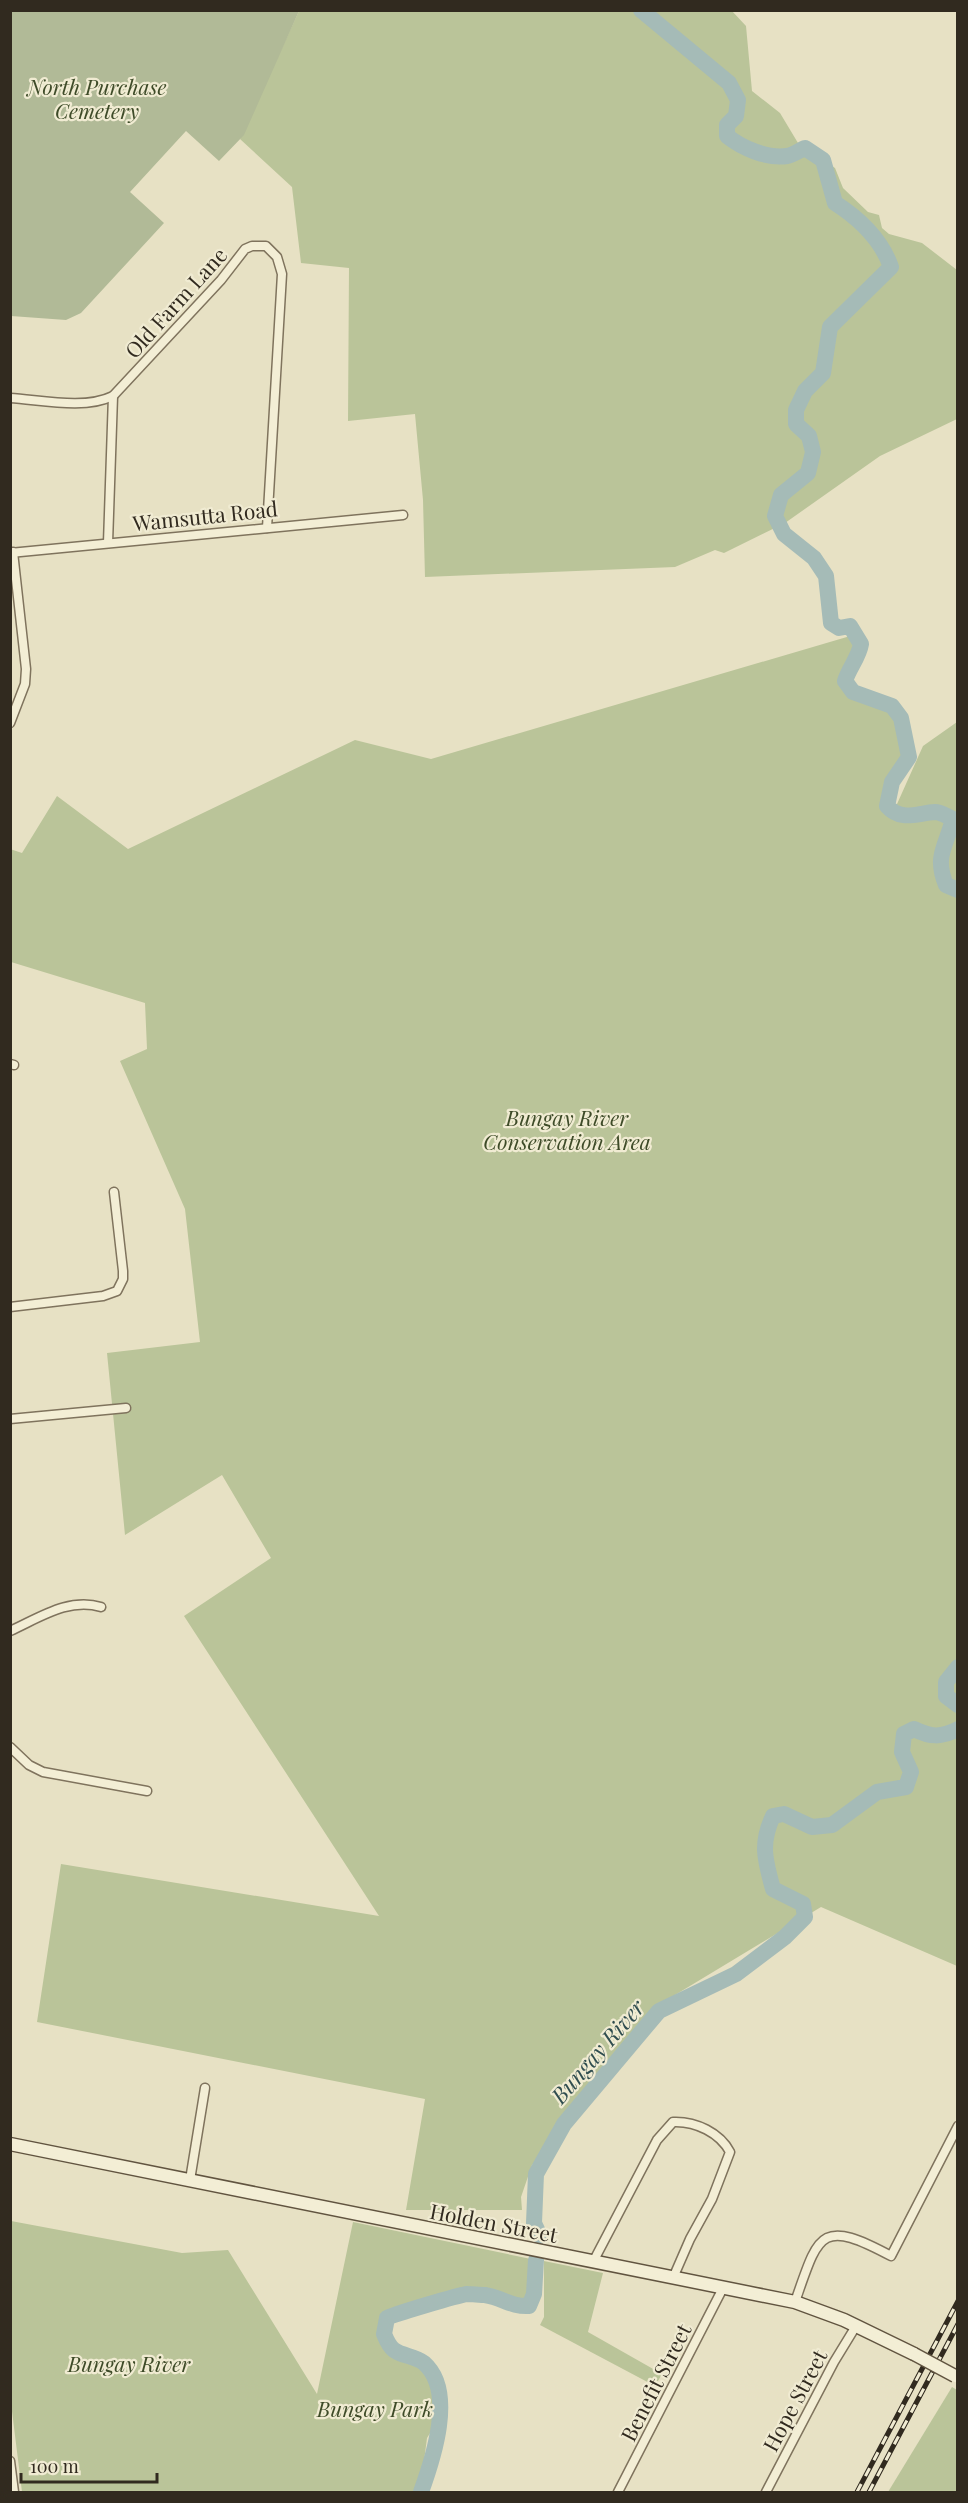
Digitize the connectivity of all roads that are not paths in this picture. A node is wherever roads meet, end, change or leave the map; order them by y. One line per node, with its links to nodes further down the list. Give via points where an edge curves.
1 (113, 396): 2 (street, via 81,402); 4 (street, Old Farm Lane, via 245,249 260,245 273,250 282,274); 5 (street)
2 (10, 398)
3 (403, 514): 4 (street, Wamsutta Road)
4 (267, 528): 5 (street, Wamsutta Road)
5 (108, 543): 6 (street, Wamsutta Road)
6 (12, 553): 7 (street, via 26,669 25,684)
7 (10, 723)
8 (114, 1192): 9 (street, via 123,1271 117,1291)
9 (10, 1307)
10 (126, 1408): 11 (street)
11 (10, 1419)
12 (101, 1607): 13 (street, via 78,1603 64,1606)
13 (10, 1631)
14 (10, 1747): 15 (street, via 43,1772)
15 (147, 1791)
16 (205, 2088): 19 (street)
17 (957, 2126): 23 (street, via 891,2256 857,2238 841,2234 828,2237 816,2246)
18 (10, 2144): 19 (main road, Holden Street)
19 (190, 2180): 20 (main road, Holden Street)
20 (593, 2262): 21 (main road, Holden Street); 21 (street, via 657,2140 673,2122 683,2122 715,2133 730,2152)
21 (673, 2278): 22 (main road, Holden Street)
22 (723, 2288): 23 (main road, Holden Street); 28 (street, Benefit Street)
23 (795, 2302): 24 (main road, Holden Street)
24 (856, 2325): 25 (main road, Holden Street, bridge); 29 (street, Hope Street)
25 (956, 2376)
26 (10, 2461): 27 (street)
27 (13, 2492)
28 (618, 2493)
29 (766, 2493)

